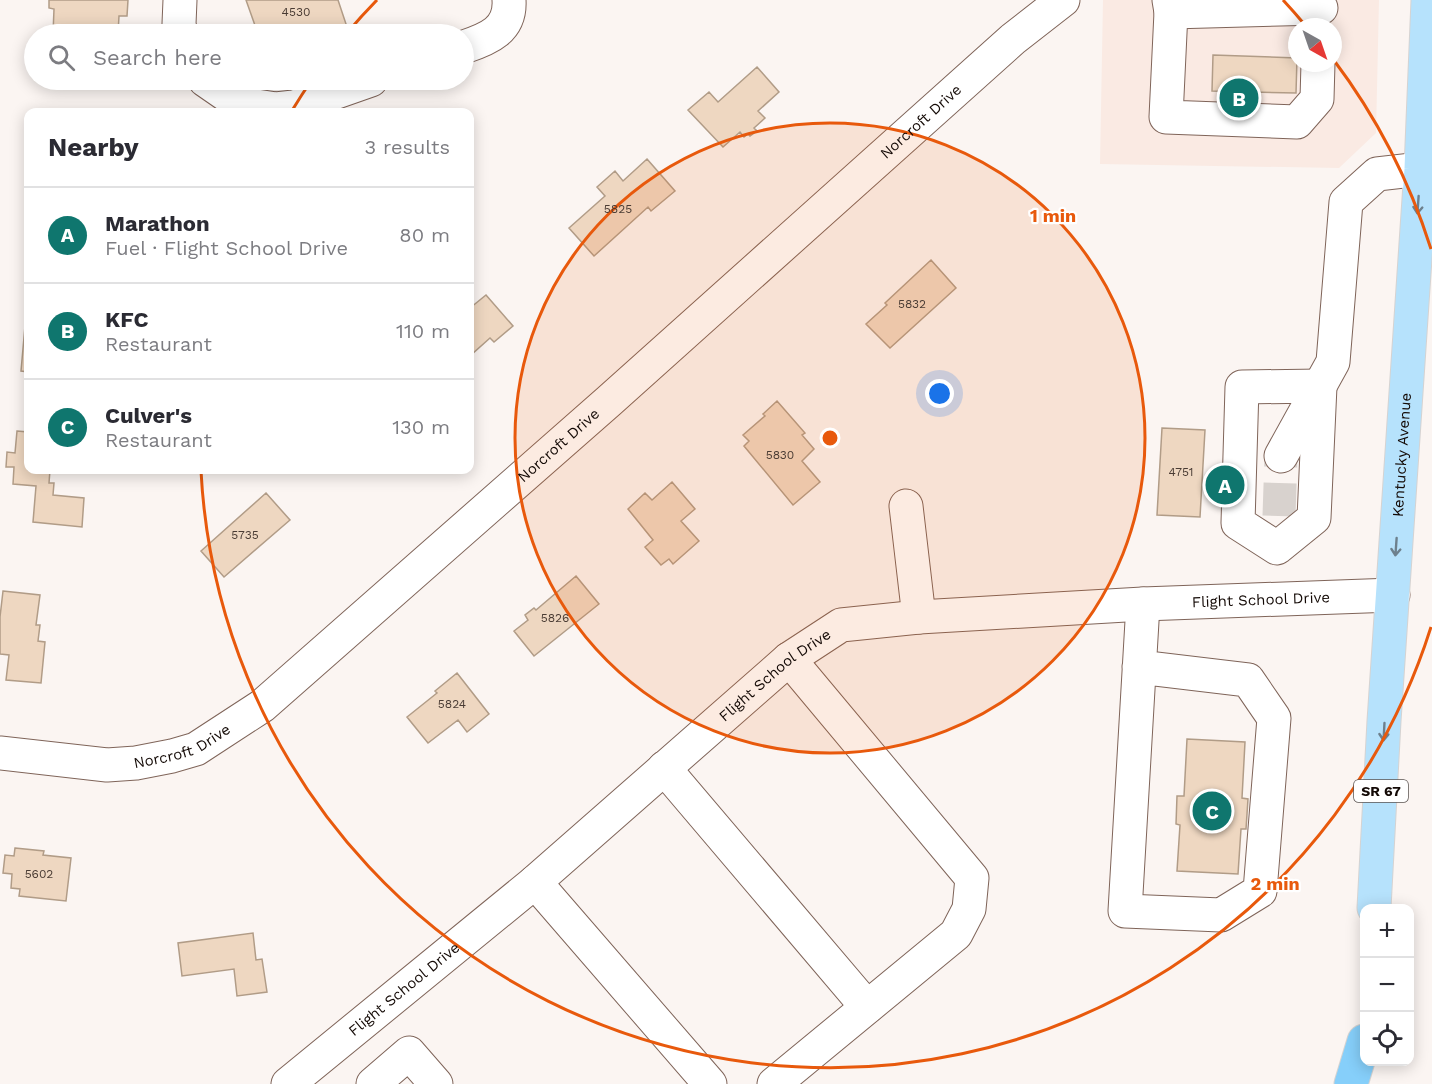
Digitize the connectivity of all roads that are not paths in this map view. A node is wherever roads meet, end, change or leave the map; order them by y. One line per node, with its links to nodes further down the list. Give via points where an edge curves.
1 (180, 0): 7 (street)
2 (509, 0): 8 (street, via 502,28)
3 (1063, 0): 25 (street, Norcroft Drive, via 1013,39 262,706 196,749 136,763 107,765)
4 (1428, 0): 14 (main road, Kentucky Avenue / SR 67)
5 (1170, 6): 6 (street); 9 (street, via 1166,117 1297,122 1317,99)
6 (1321, 12)
7 (179, 24)
8 (474, 44)
9 (1318, 72)
10 (220, 90): 12 (street, via 243,103)
11 (342, 90): 13 (street)
12 (270, 108)
13 (285, 108)
14 (1421, 169): 15 (street, via 1377,174 1346,202 1333,362); 19 (main road, Kentucky Avenue / SR 67, one-way to 19)
15 (1320, 386): 16 (street); 18 (street, via 1314,518); 18 (street, via 1242,387 1238,523)
16 (1281, 456)
17 (906, 506): 22 (street)
18 (1278, 532): 20 (street)
19 (1393, 595): 20 (street, Flight School Drive); 28 (main road, Kentucky Avenue / SR 67, one-way to 28)
20 (1276, 599): 21 (street, Flight School Drive)
21 (1143, 604): 22 (street, Flight School Drive); 24 (street)
22 (919, 617): 23 (street, Flight School Drive, via 841,625)
23 (789, 659): 26 (street, Flight School Drive); 29 (street, via 972,878 969,909 956,934)
24 (1139, 667): 24 (street, via 1125,911 1221,915 1260,891 1274,718 1248,680)
25 (0, 753)
26 (664, 768): 27 (street, Flight School Drive); 29 (street)
27 (535, 882): 32 (street, Flight School Drive); 35 (street)
28 (1374, 904)
29 (867, 1007): 36 (street)
30 (1360, 1056): 37 (highway)
31 (1365, 1066): 38 (main road)
32 (288, 1084)
33 (373, 1084): 34 (street, via 409,1053)
34 (436, 1084)
35 (710, 1084)
36 (774, 1084)
37 (1351, 1084)
38 (1364, 1084)

